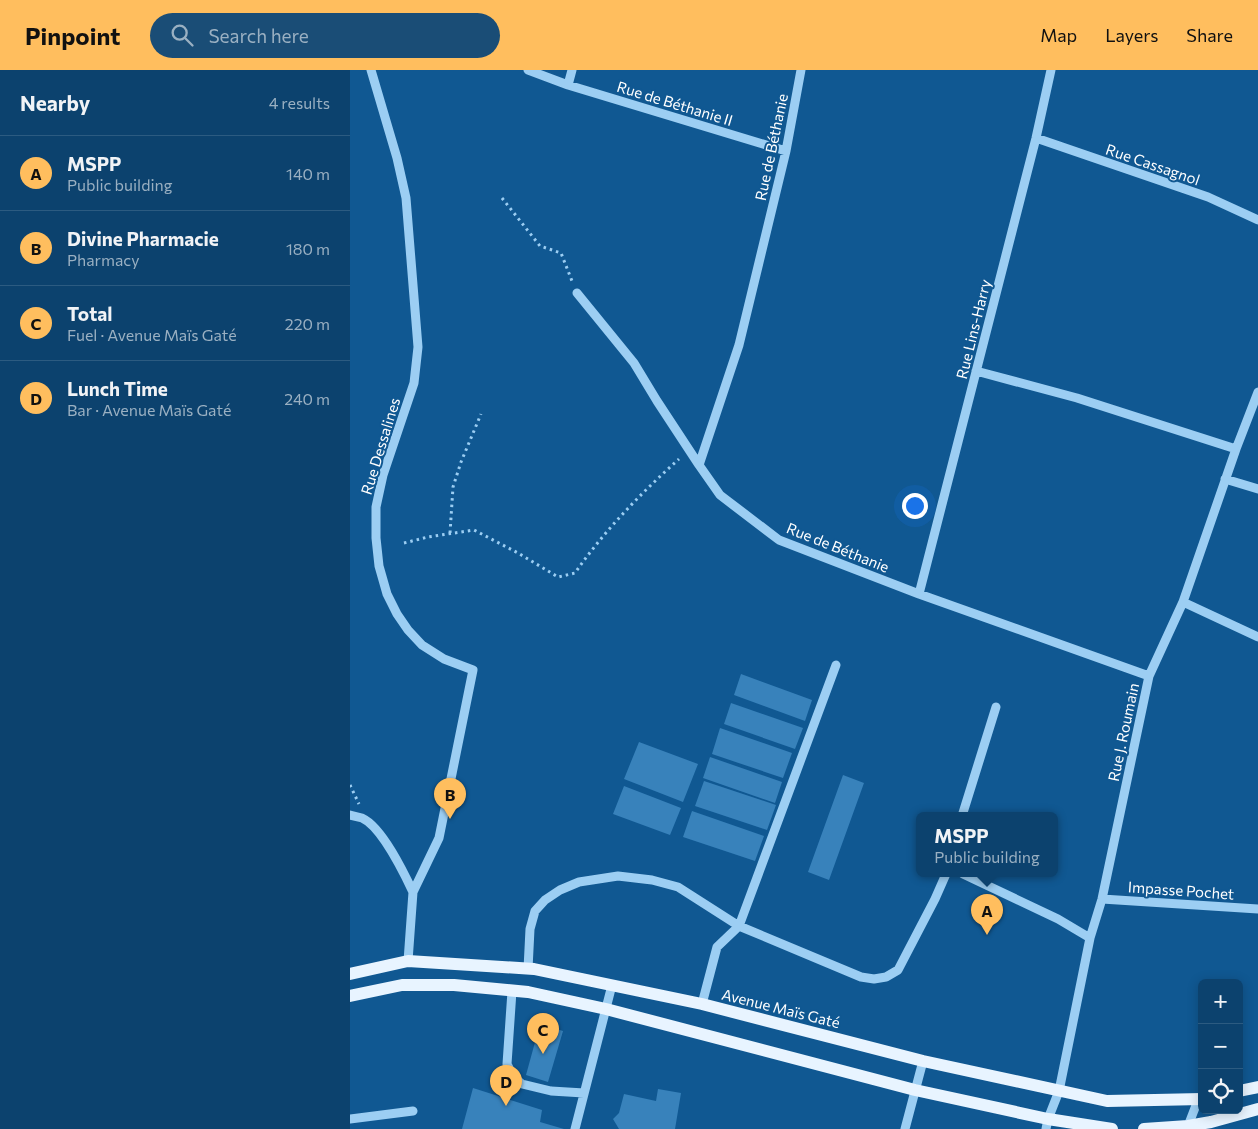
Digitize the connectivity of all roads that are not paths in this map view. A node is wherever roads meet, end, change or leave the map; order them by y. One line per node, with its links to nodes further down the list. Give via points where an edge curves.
1 (371, 70): 27 (street, Rue Dessalines, via 406,198 418,347 414,384 383,475 376,507 379,566 387,594 408,630 422,645 444,659 473,670 439,838)
2 (528, 70): 6 (street, Rue de Béthanie II)
3 (572, 70): 6 (street)
4 (801, 70): 8 (street, Rue de Béthanie)
5 (1051, 70): 7 (street, Rue Lins-Harry)
6 (568, 85): 8 (street, Rue de Béthanie II)
7 (1036, 138): 9 (street, Rue Cassagnol, via 1208,197); 11 (street, Rue Lins-Harry)
8 (786, 151): 14 (street, Rue de Béthanie, via 739,345)
9 (1258, 220)
10 (577, 293): 14 (street, via 634,363)
11 (976, 370): 13 (street, via 1077,398); 17 (street, Rue Lins-Harry)
12 (1258, 392): 13 (street, Rue J. Roumain)
13 (1236, 449): 15 (street, Rue J. Roumain)
14 (699, 465): 17 (street, Rue de Béthanie, via 720,495 779,540)
15 (1225, 479): 16 (street); 18 (street, Rue J. Roumain)
16 (1258, 489)
17 (919, 594): 21 (street, Rue de Béthanie)
18 (1183, 602): 19 (street); 21 (street, Rue J. Roumain)
19 (1258, 637)
20 (836, 665): 30 (street)
21 (1149, 676): 28 (street, Rue J. Roumain)
22 (996, 707): 23 (street)
23 (963, 812)
24 (350, 815): 27 (street, via 373,827 399,862)
25 (945, 877): 30 (street, via 898,970 886,977 860,977)
26 (969, 877): 31 (street, via 1058,919)
27 (413, 892): 32 (street, Rue Dessalines)
28 (1102, 899): 29 (street, Impasse Pochet); 31 (street, Rue J. Roumain)
29 (1258, 909)
30 (739, 926): 33 (street, via 678,887 618,876 579,882 560,890 535,911 530,929); 38 (street, via 718,947)
31 (1090, 938): 44 (street, Rue J. Roumain)
32 (408, 961): 33 (main road, Avenue Maïs Gaté); 34 (main road, Avenue Maïs Gaté)
33 (528, 969): 35 (main road, Avenue Maïs Gaté)
34 (350, 974)
35 (612, 985): 38 (main road, Avenue Maïs Gaté); 39 (street)
36 (512, 991): 37 (main road, via 454,985 402,985); 39 (main road); 45 (street, via 507,1064 513,1076 522,1084)
37 (350, 996)
38 (702, 1004): 40 (main road, Avenue Maïs Gaté)
39 (606, 1009): 42 (main road); 45 (street)
40 (923, 1061): 42 (street); 44 (main road, Avenue Maïs Gaté)
41 (1258, 1088): 43 (main road)
42 (915, 1090): 51 (main road); 54 (street)
43 (1243, 1090)
44 (1059, 1091): 46 (main road, Avenue Maïs Gaté, via 1107,1101); 51 (street, Rue J. Roumain)
45 (584, 1094): 53 (street)
46 (1198, 1100)
47 (1198, 1104): 52 (street)
48 (1258, 1109): 52 (main road)
49 (413, 1111): 50 (street)
50 (350, 1119)
51 (1047, 1124): 55 (main road)
52 (1186, 1128): 56 (main road)
53 (575, 1129)
54 (905, 1129)
55 (1112, 1129)
56 (1144, 1129)

